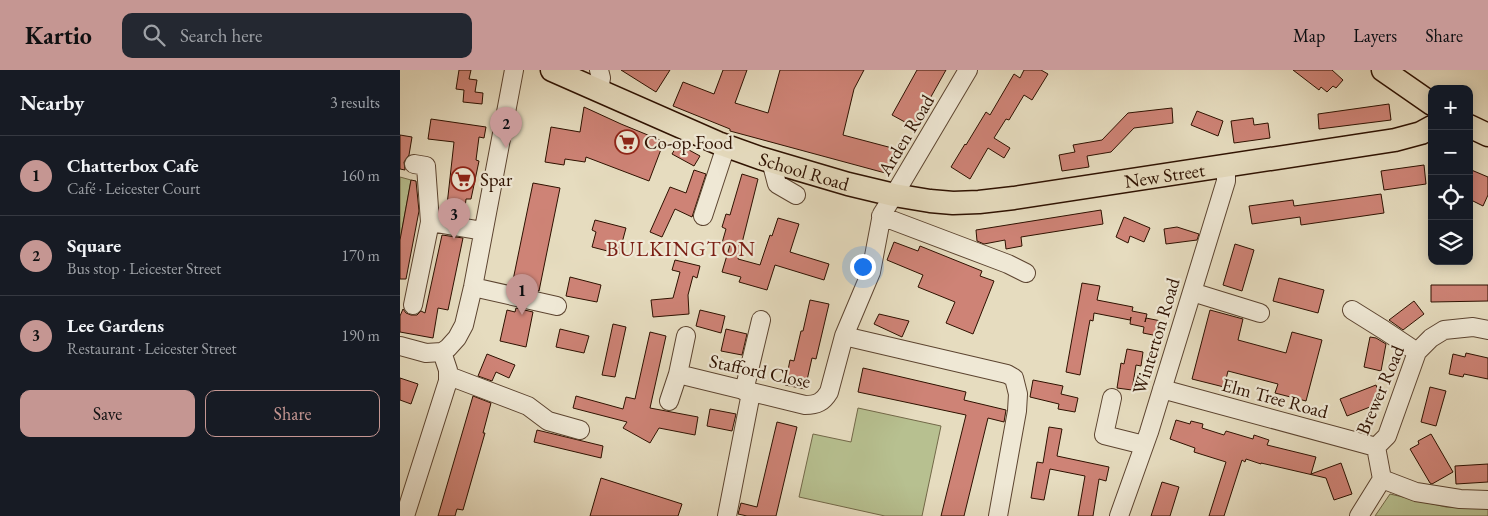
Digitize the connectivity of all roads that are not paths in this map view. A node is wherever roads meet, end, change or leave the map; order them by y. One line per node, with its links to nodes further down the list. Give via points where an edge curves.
1 (514, 70): 19 (street)
2 (552, 70): 5 (main road, School Road)
3 (968, 70): 15 (street, Arden Road)
4 (1383, 70): 6 (main road)
5 (599, 81): 10 (main road, School Road)
6 (1428, 101)
7 (1473, 128): 9 (main road)
8 (1428, 129): 13 (main road, New Street, via 1395,140)
9 (1488, 135)
10 (726, 146): 11 (main road, School Road); 16 (street)
11 (771, 161): 14 (street, via 777,184); 15 (main road, School Road)
12 (414, 164): 18 (street, via 426,166)
13 (1226, 166): 15 (main road, New Street, via 979,202 953,203); 22 (street, Winterton Road, via 1226,181)
14 (796, 195)
15 (894, 195): 17 (street, Stafford Close)
16 (703, 216)
17 (881, 216): 20 (street); 30 (street, Stafford Close, via 871,272)
18 (430, 222): 19 (street); 23 (street)
19 (483, 231): 21 (street)
20 (1026, 273)
21 (473, 287): 24 (street); 32 (street, via 460,332)
22 (1192, 292): 26 (street); 36 (street, Winterton Road)
23 (413, 305)
24 (557, 306)
25 (1352, 310): 33 (street)
26 (1260, 313)
27 (760, 320): 37 (street)
28 (1488, 330): 33 (street, Brewer Road, via 1473,327 1444,330)
29 (686, 336): 34 (street)
30 (844, 336): 37 (street, Stafford Close, via 829,392 819,403 805,406); 47 (street, via 1014,378 1018,394 1017,412)
31 (400, 346): 32 (street, via 426,353)
32 (442, 352): 35 (street)
33 (1417, 352): 42 (street, Brewer Road, via 1387,436)
34 (678, 374): 37 (street, Stafford Close); 39 (street)
35 (449, 376): 40 (street, via 528,406 548,421); 45 (street)
36 (1162, 389): 41 (street, Winterton Road); 42 (street, Elm Tree Road)
37 (748, 392): 46 (street)
38 (1112, 398): 41 (street, via 1104,435)
39 (669, 401)
40 (580, 430)
41 (1144, 445): 48 (street, Winterton Road)
42 (1376, 447): 43 (street, Brewer Road)
43 (1382, 479): 44 (street, via 1416,492); 49 (street)
44 (1488, 500)
45 (405, 516)
46 (727, 516)
47 (998, 516)
48 (1119, 516)
49 (1359, 516)

